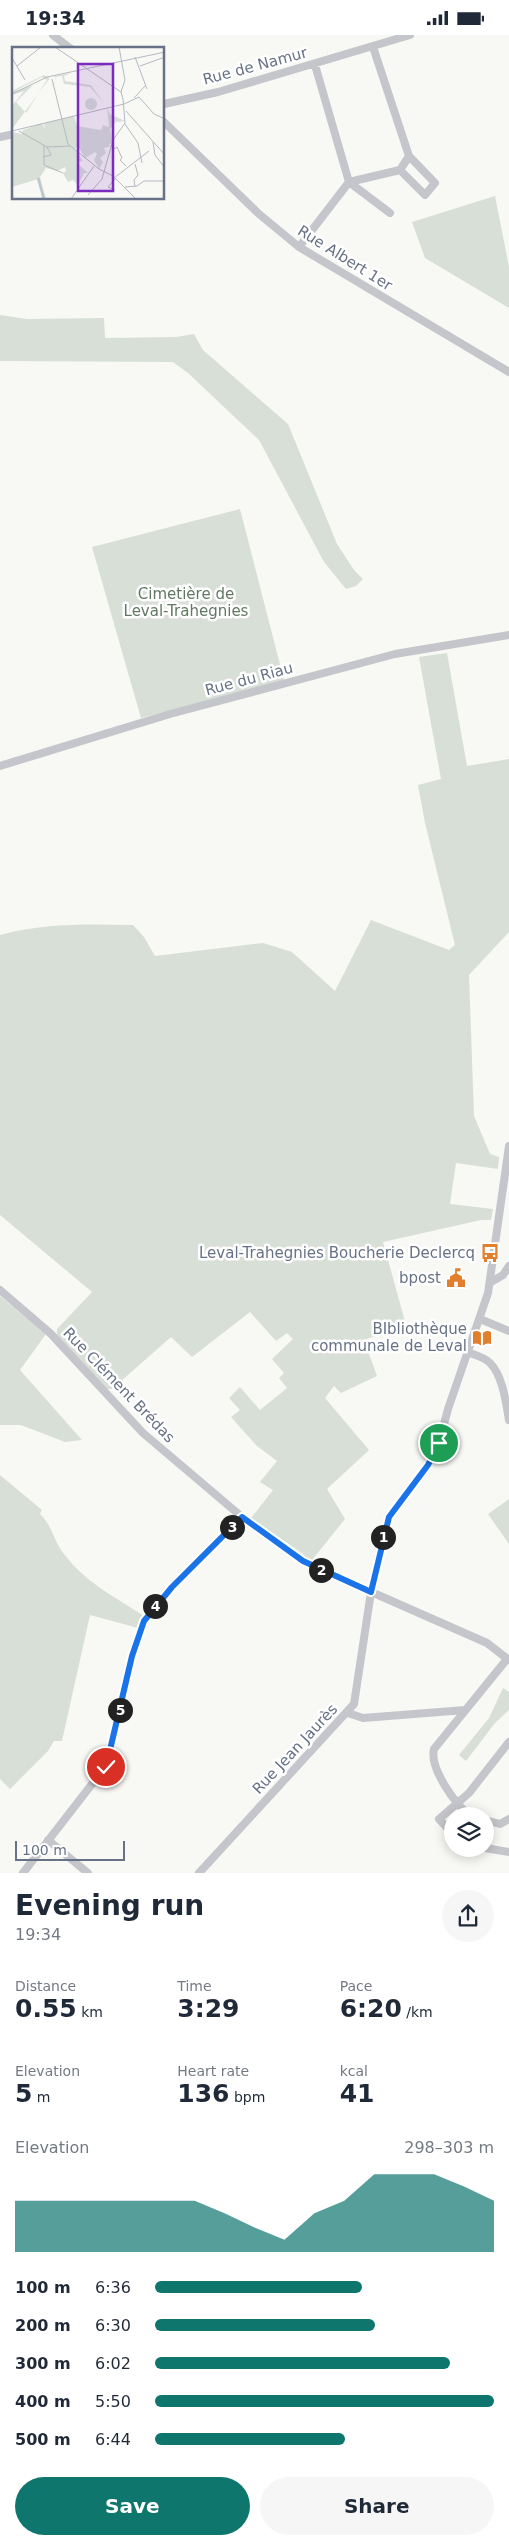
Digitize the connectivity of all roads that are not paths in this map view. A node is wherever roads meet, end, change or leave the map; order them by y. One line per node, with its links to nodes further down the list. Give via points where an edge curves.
1 (53, 35): 3 (street)
2 (410, 35): 4 (street, Rue de Namur)
3 (68, 47)
4 (372, 47): 5 (street, Rue de Namur); 8 (street)
5 (315, 65): 6 (street, Rue de Namur); 10 (street)
6 (165, 104)
7 (165, 123): 12 (street, Rue Albert 1er)
8 (409, 156): 9 (street); 9 (street, via 435,183 425,195)
9 (400, 170): 10 (street)
10 (349, 182): 11 (street); 12 (street)
11 (390, 213)
12 (298, 247): 13 (street, Rue Albert 1er)
13 (509, 372)
14 (509, 635): 15 (street, Rue du Riau, via 395,654 170,714)
15 (0, 766)
16 (509, 1146): 20 (street, Rue Jean Jaurès)
17 (509, 1266): 18 (street)
18 (500, 1276): 19 (street); 20 (street)
19 (509, 1280)
20 (491, 1282): 22 (street, Rue Jean Jaurès)
21 (0, 1290): 27 (street, Rue Clément Brédas, via 50,1333 143,1433)
22 (480, 1319): 23 (street); 24 (street, Rue Jean Jaurès)
23 (509, 1331)
24 (468, 1352): 25 (street, via 489,1362); 28 (street, Rue Jean Jaurès, via 439,1443 428,1465 389,1517)
25 (507, 1396): 26 (street)
26 (509, 1420)
27 (242, 1517): 28 (street, Rue Clément Brédas, via 303,1561); 40 (street, via 172,1587 144,1621 134,1646 106,1767)
28 (371, 1592): 29 (street, Rue Clément Brédas, via 487,1643); 31 (street, Rue Jean Jaurès, via 357,1695)
29 (508, 1659): 30 (street)
30 (465, 1710): 31 (street, via 363,1718); 33 (street, via 432,1755 434,1766)
31 (348, 1713): 45 (street, Rue Jean Jaurès)
32 (509, 1742): 33 (street, via 469,1793)
33 (456, 1803): 34 (street); 35 (street)
34 (452, 1807)
35 (461, 1807)
36 (444, 1814): 39 (street, via 439,1819)
37 (509, 1819): 38 (street, via 500,1824)
38 (494, 1822)
39 (444, 1824)
40 (48, 1840): 43 (street); 44 (street)
41 (494, 1850): 42 (street)
42 (509, 1853)
43 (23, 1873)
44 (88, 1873)
45 (199, 1873)

